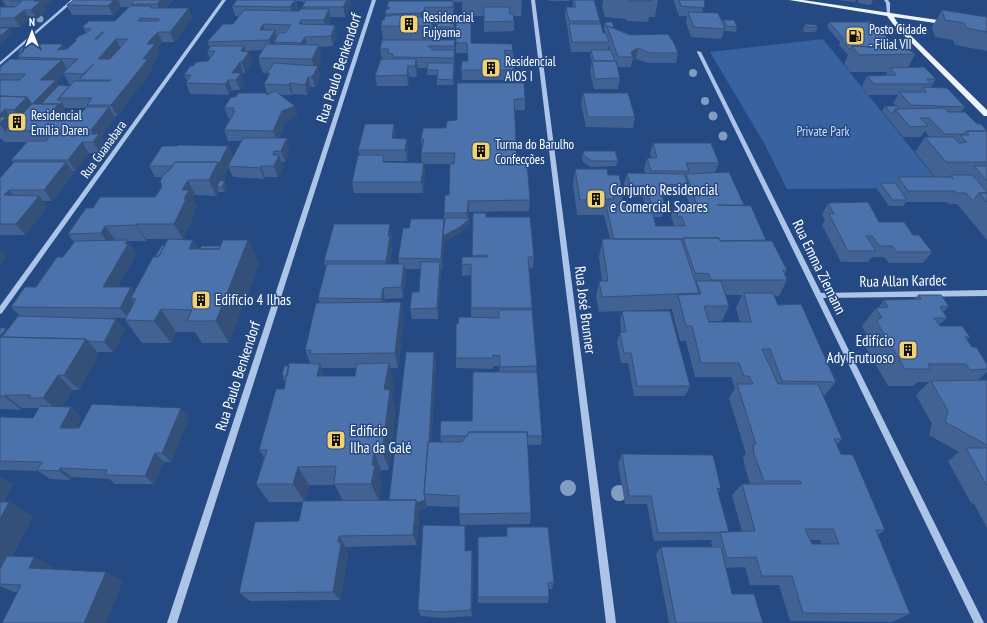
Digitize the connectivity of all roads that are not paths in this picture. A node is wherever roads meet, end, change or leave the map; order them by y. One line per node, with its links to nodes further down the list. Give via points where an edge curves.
1 (73, 0): 10 (street)
2 (224, 0): 14 (street, Rua Guanabara)
3 (374, 0): 15 (street, Rua Paulo Benkendorf)
4 (533, 0): 16 (street, Rua José Brunner)
5 (792, 0): 7 (main road)
6 (886, 0): 7 (street)
7 (890, 14): 8 (main road); 11 (main road, via 895,23)
8 (957, 24)
9 (699, 52): 13 (street, Rua Emma Ziemann)
10 (0, 64)
11 (987, 114)
12 (987, 293): 13 (street, Rua Allan Kardec)
13 (819, 296): 17 (street, Rua Emma Ziemann)
14 (0, 312)
15 (172, 623)
16 (611, 623)
17 (979, 623)

